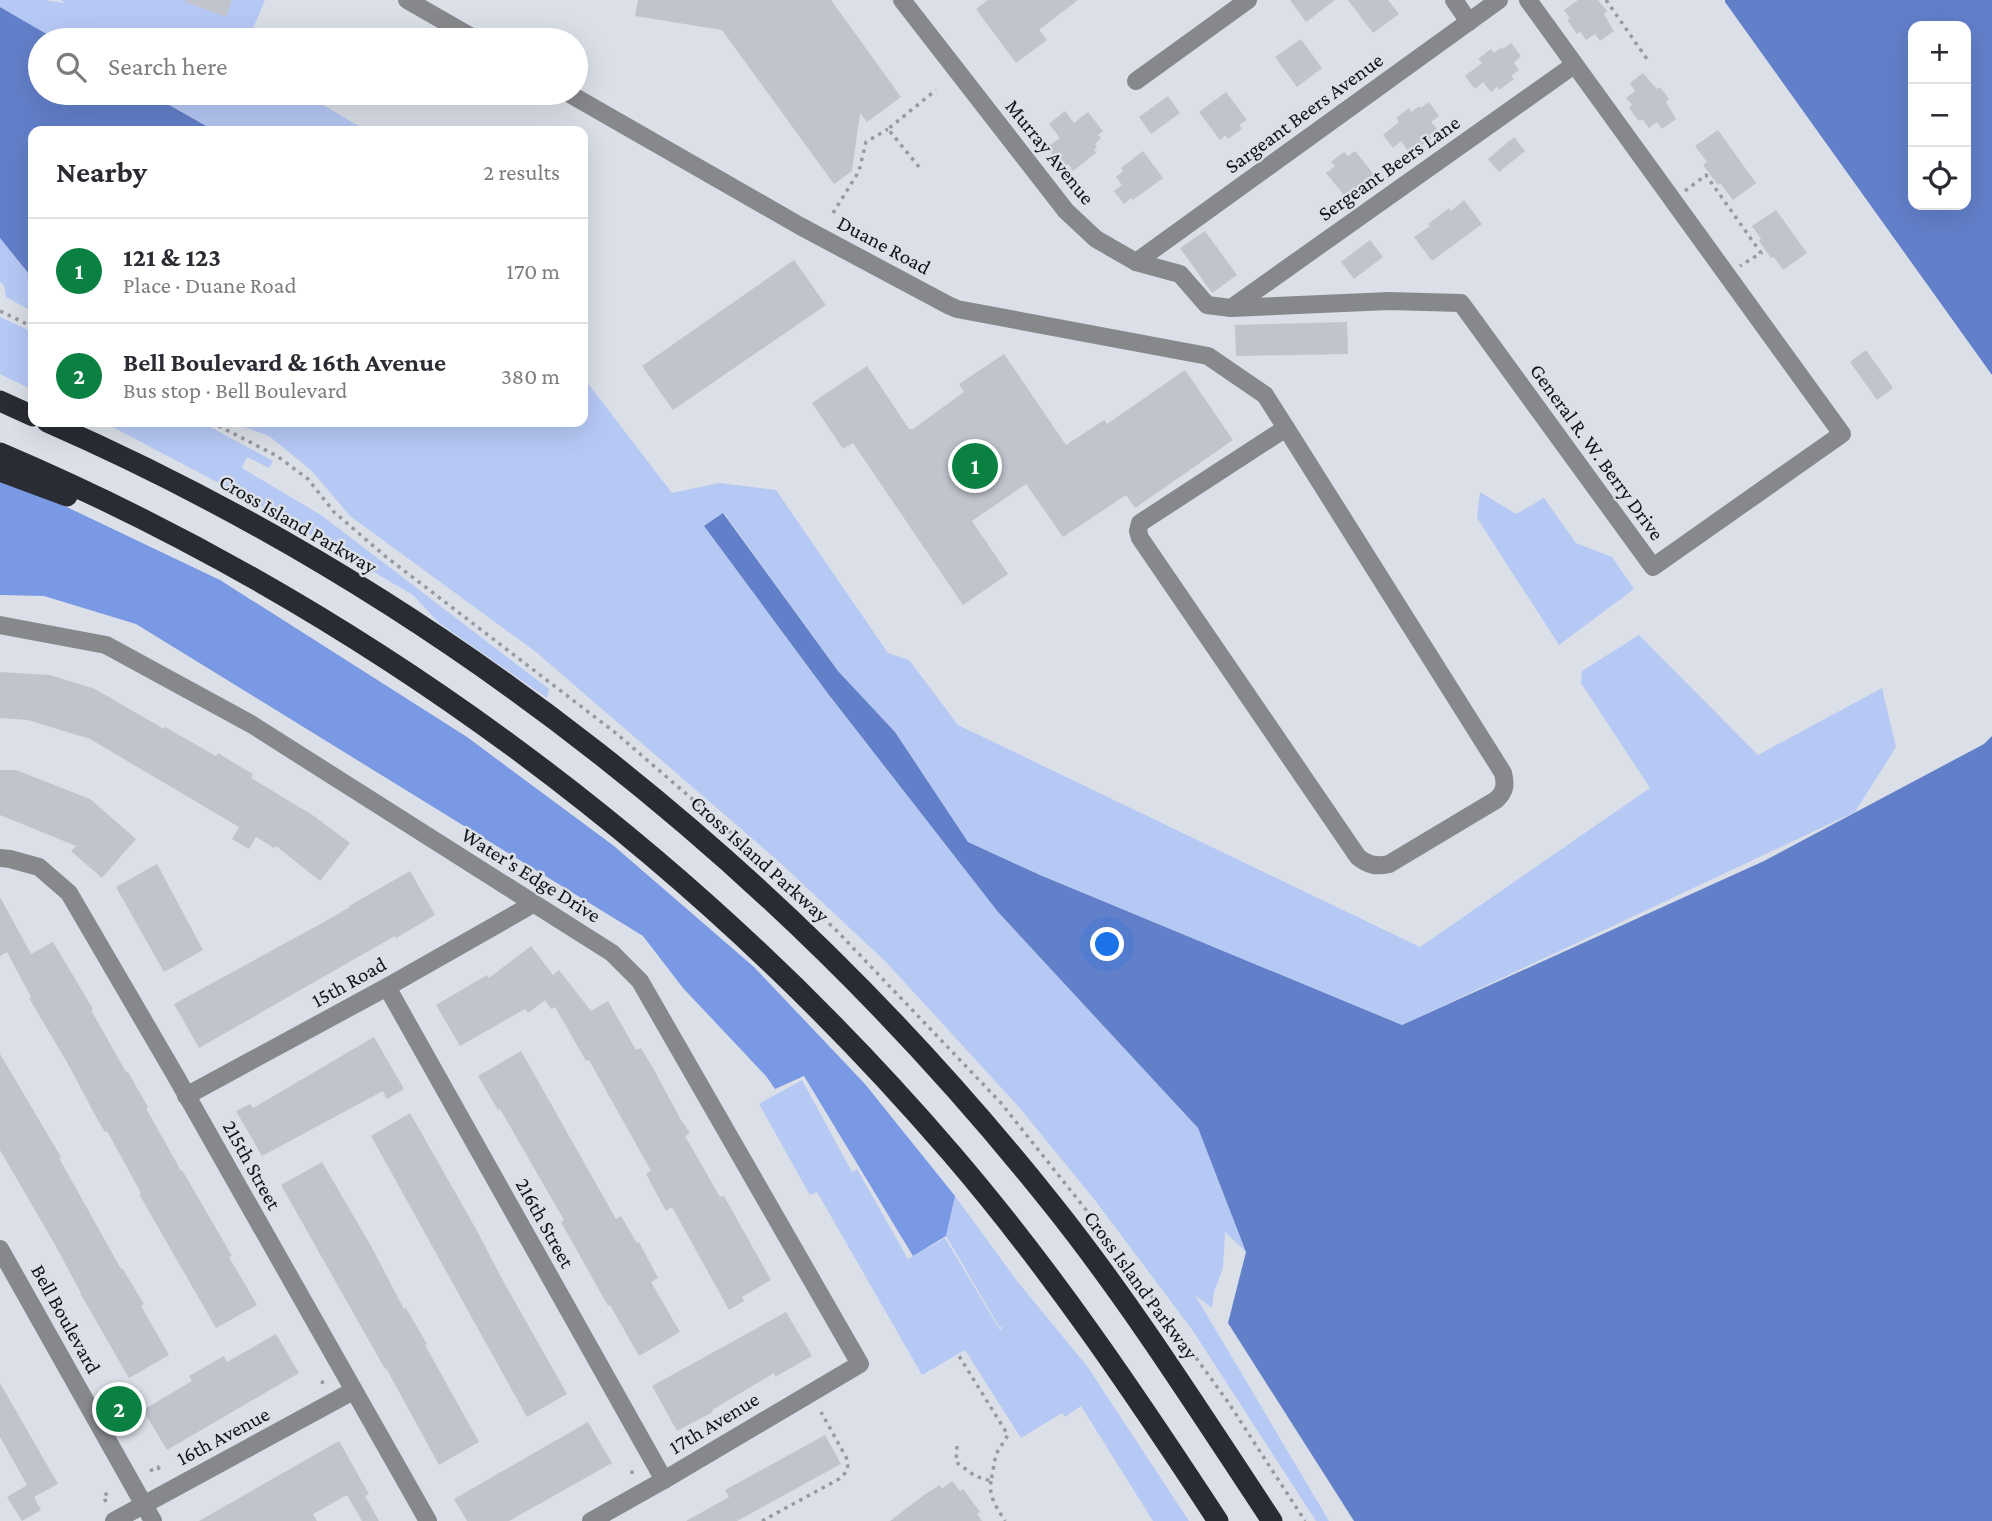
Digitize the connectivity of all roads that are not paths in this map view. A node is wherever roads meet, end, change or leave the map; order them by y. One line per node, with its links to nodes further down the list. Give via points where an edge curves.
1 (407, 0): 8 (street)
2 (902, 0): 12 (street, Murray Avenue, via 1066,211 1096,239)
3 (1248, 0): 10 (street)
4 (1454, 0): 7 (street)
5 (1499, 0): 7 (street, Sargeant Beers Avenue)
6 (1528, 0): 9 (street, General R. W. Berry Drive)
7 (1469, 22): 12 (street, Sargeant Beers Avenue)
8 (456, 28)
9 (1573, 65): 13 (street, Sergeant Beers Lane); 13 (street, General R. W. Berry Drive, via 1842,434 1653,567 1461,303 1390,301)
10 (1136, 81)
11 (588, 104): 17 (street, Duane Road, via 800,226 957,309 1208,356 1265,395)
12 (1136, 262): 13 (street, Murray Avenue, via 1180,274 1207,305)
13 (1231, 308)
14 (0, 401): 15 (highway)
15 (28, 414)
16 (58, 427): 36 (highway, Cross Island Parkway, via 239,516 432,634 615,766 765,895 906,1033 1054,1206 1124,1298)
17 (1286, 428): 17 (street, via 1505,782 1504,793 1496,800 1379,867 1358,858 1138,531 1140,523)
18 (0, 453): 20 (highway)
19 (0, 471): 20 (highway)
20 (160, 527): 35 (highway, via 356,638 513,746 623,831 736,930 874,1067 1012,1227 1088,1328)
21 (0, 625): 23 (street, Water's Edge Drive, via 106,645 251,724)
22 (5, 858): 25 (street, 215th Street, via 39,867 69,894)
23 (533, 904): 24 (street, 15th Road); 27 (street, Water's Edge Drive, via 612,953 639,981)
24 (387, 987): 25 (street, 15th Road); 29 (street, 216th Street)
25 (186, 1096): 28 (street, 215th Street)
26 (0, 1249): 30 (street, Bell Boulevard)
27 (860, 1364): 29 (street, 17th Avenue)
28 (353, 1391): 30 (street, 16th Avenue); 33 (street, 215th Street)
29 (664, 1480): 34 (street, 17th Avenue)
30 (144, 1504): 31 (street, 16th Avenue); 32 (street, Bell Boulevard)
31 (114, 1521)
32 (153, 1521)
33 (428, 1521)
34 (591, 1521)
35 (1218, 1521)
36 (1272, 1521)

